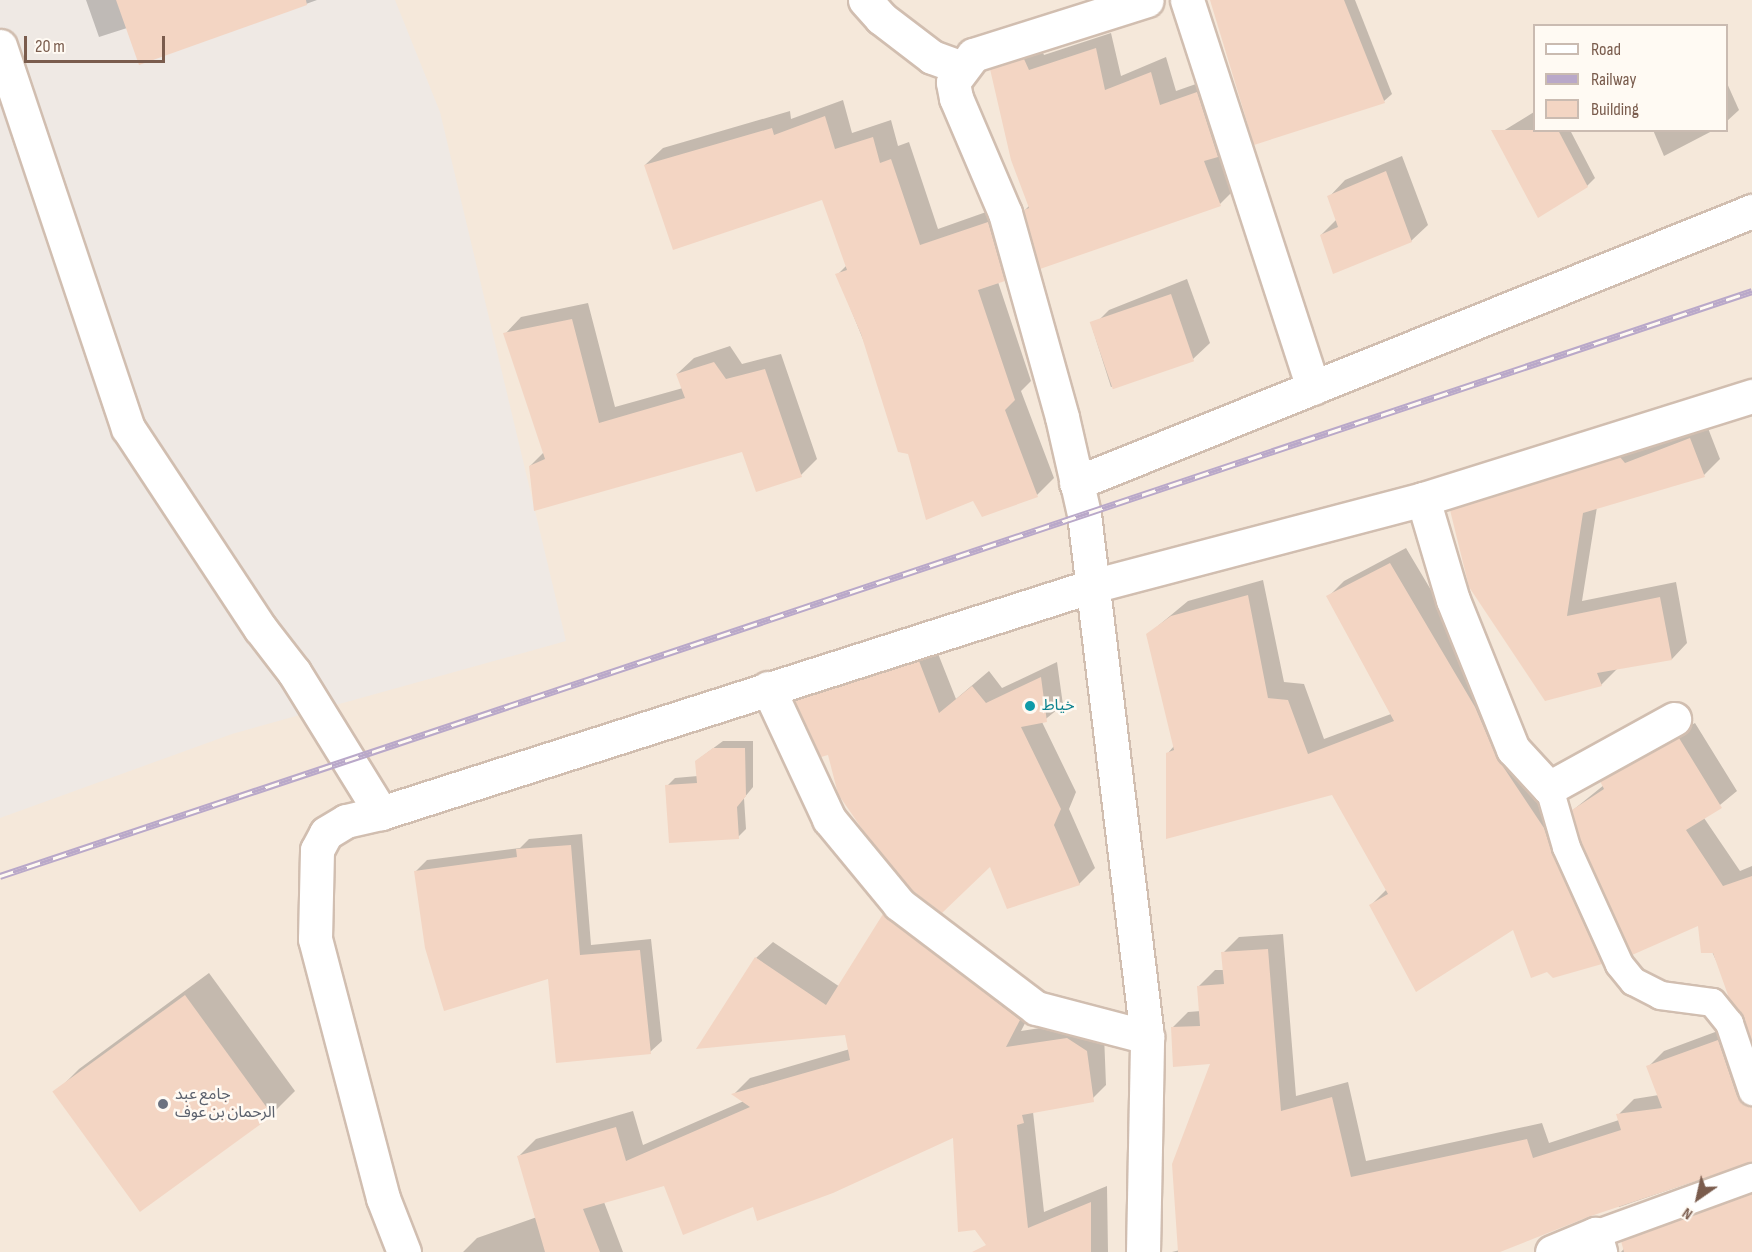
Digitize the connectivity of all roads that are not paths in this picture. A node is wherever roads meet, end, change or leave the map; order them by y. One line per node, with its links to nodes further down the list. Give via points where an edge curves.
1 (865, 0): 5 (street, via 881,18 933,57)
2 (1147, 0): 5 (street, via 973,55)
3 (1187, 0): 7 (street)
4 (0, 46): 15 (street, via 128,428 260,628 294,672)
5 (960, 67): 9 (street, via 953,82 956,98 1005,213 1062,417)
6 (1752, 211): 7 (street)
7 (1312, 388): 9 (street)
8 (1752, 396): 10 (street)
9 (1076, 483): 11 (street, via 1084,514)
10 (1423, 499): 11 (street); 14 (street, via 1453,600 1513,749)
11 (1092, 586): 12 (street); 16 (street)
12 (768, 688): 15 (street); 16 (street, via 828,819 899,904 1036,1008)
13 (1674, 719): 14 (street)
14 (1549, 788): 17 (lane, via 1566,848 1619,964 1634,981 1660,995 1712,1002 1729,1023)
15 (381, 813): 20 (street, via 346,821 326,833 317,850 313,894 315,939 383,1198)
16 (1147, 1036): 21 (street)
17 (1752, 1091)
18 (1752, 1177): 19 (lane)
19 (1597, 1243): 22 (street)
20 (404, 1252)
21 (1143, 1252)
22 (1552, 1252)

